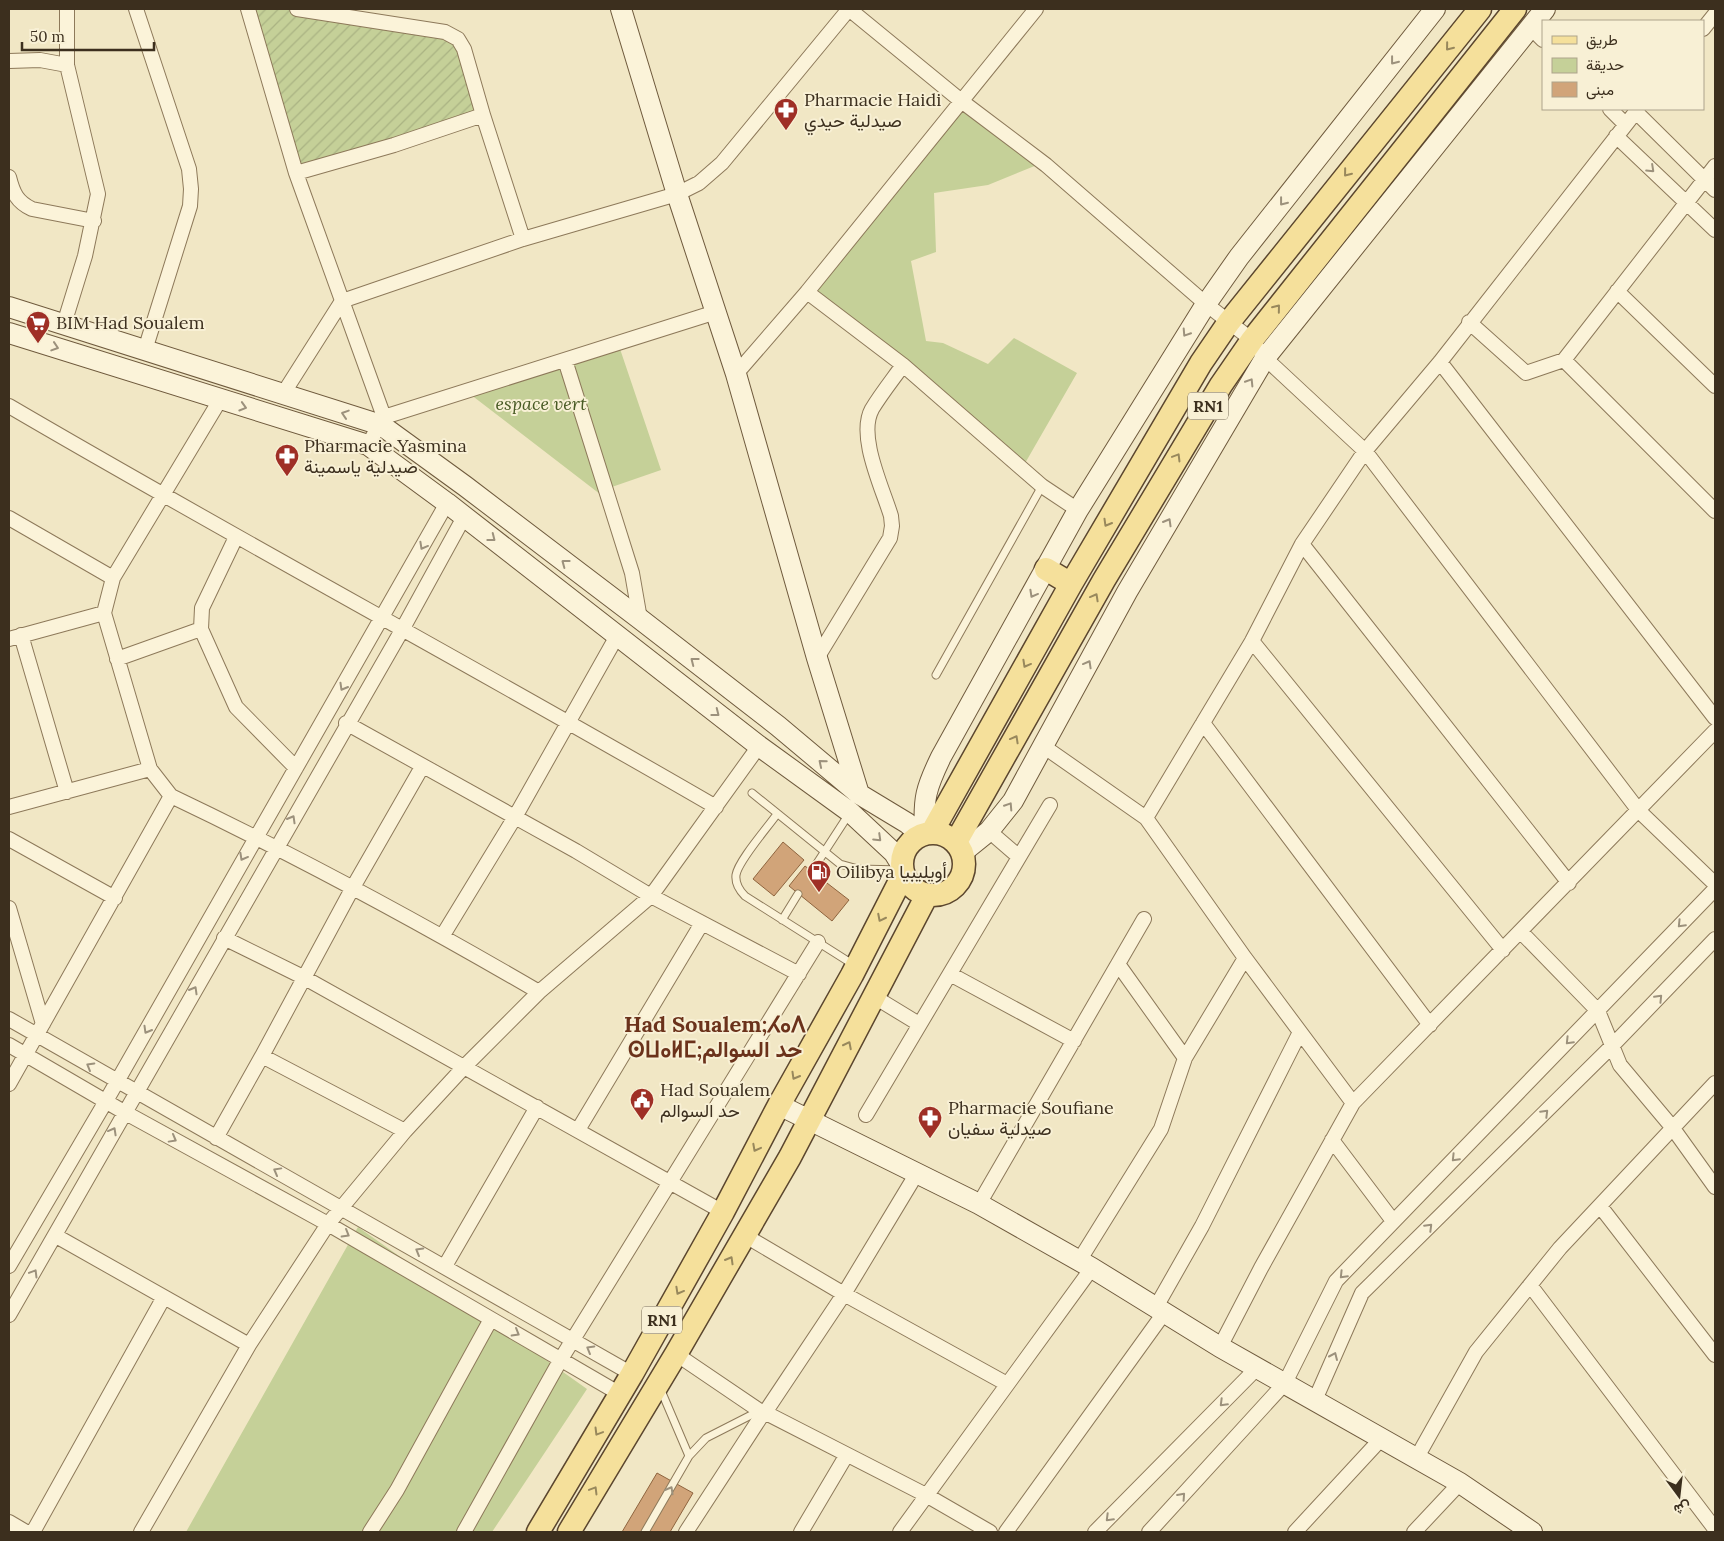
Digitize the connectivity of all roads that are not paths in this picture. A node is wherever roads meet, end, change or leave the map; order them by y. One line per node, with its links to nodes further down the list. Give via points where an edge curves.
1 (67, 9): 16 (street)
2 (136, 9): 44 (street, via 189,169 192,189)
3 (248, 9): 24 (street)
4 (298, 9): 20 (street, via 445,32 458,39 464,49)
5 (621, 9): 28 (street)
6 (849, 9): 17 (street); 28 (street, via 722,163 700,183)
7 (1036, 9): 17 (street)
8 (1434, 9): 36 (street, one-way to 36)
9 (1480, 9): 39 (main road, RN1, one-way to 39)
10 (1515, 9): 43 (main road, RN1, one-way to 10)
11 (1545, 9): 14 (street)
12 (1715, 14): 13 (street)
13 (1704, 28)
14 (1536, 34): 45 (street)
15 (9, 61): 16 (street, via 40,60)
16 (67, 65): 30 (street, via 96,178 98,194)
17 (960, 100): 34 (street); 36 (street, via 1046,165)
18 (1611, 110): 21 (street)
19 (1637, 110): 21 (street); 26 (street)
20 (483, 115): 24 (street); 32 (street)
21 (1625, 124): 22 (street)
22 (1616, 136): 29 (street, one-way to 29); 40 (street)
23 (1715, 166): 26 (street)
24 (296, 173): 35 (street)
25 (9, 177): 30 (street, via 14,194 23,205)
26 (1704, 179): 27 (street); 29 (street)
27 (1715, 190)
28 (677, 194): 32 (street); 38 (street)
29 (1686, 201): 31 (street); 33 (street)
30 (94, 221): 41 (street)
31 (1715, 230)
32 (523, 240): 35 (street)
33 (1617, 291): 47 (street); 51 (street)
34 (807, 292): 49 (street); 50 (street)
35 (342, 301): 52 (street); 55 (street)
36 (1206, 304): 39 (street); 61 (street, one-way to 61)
37 (9, 306): 41 (street)
38 (716, 312): 46 (street); 50 (street)
39 (1229, 322): 43 (street); 69 (main road, RN1, one-way to 69, via 1201,363)
40 (1469, 322): 47 (street, via 1526,373); 48 (street)
41 (64, 324): 44 (street)
42 (9, 332): 53 (street, one-way to 53)
43 (1252, 340): 45 (street); 108 (main road, RN1, one-way to 43, via 1104,580 1221,385)
44 (146, 350): 52 (street)
45 (1266, 358): 57 (street); 87 (street, one-way to 45, via 1127,592)
46 (565, 360): 55 (street); 72 (street, via 632,572)
47 (1564, 360): 62 (street)
48 (1440, 362): 57 (street); 81 (street)
49 (903, 365): 58 (street); 78 (street, via 868,421 869,447 891,516 890,538)
50 (736, 374): 78 (street)
51 (1715, 386)
52 (283, 394): 55 (street, one-way to 52)
53 (220, 400): 56 (street, one-way to 56); 59 (street)
54 (9, 406): 59 (street)
55 (383, 421): 56 (street); 72 (street, one-way to 55)
56 (368, 445): 60 (street)
57 (1365, 451): 66 (street); 98 (street)
58 (1042, 486): 61 (street); 80 (lane)
59 (162, 495): 65 (street); 68 (street)
60 (447, 503): 63 (street); 71 (street, one-way to 71)
61 (1078, 510): 67 (street)
62 (1715, 511)
63 (464, 516): 74 (street); 75 (street, one-way to 75)
64 (11, 523): 68 (street)
65 (236, 537): 71 (street); 73 (street, via 202,608)
66 (1302, 544): 77 (street); 113 (street)
67 (1046, 569): 69 (main road); 104 (street, one-way to 104, via 928,783 924,798)
68 (114, 578): 70 (street)
69 (1071, 584): 104 (main road, RN1, one-way to 104)
70 (104, 613): 76 (street); 79 (street)
71 (382, 619): 74 (street); 89 (street, one-way to 89)
72 (640, 619): 93 (street, one-way to 72, via 778,726)
73 (200, 629): 79 (street); 89 (street, via 236,707)
74 (402, 630): 82 (street); 83 (street)
75 (617, 636): 82 (street); 86 (street, one-way to 86)
76 (15, 637): 91 (street)
77 (1252, 641): 84 (street); 130 (street)
78 (817, 658): 93 (street)
79 (117, 659): 90 (street)
80 (936, 675)
81 (1715, 718)
82 (568, 721): 97 (street); 101 (street)
83 (346, 723): 88 (street); 107 (street, one-way to 83)
84 (1203, 723): 102 (street); 142 (street)
85 (1715, 731): 98 (street)
86 (759, 746): 97 (street); 99 (street)
87 (1043, 746): 102 (street); 103 (street, one-way to 87, via 1013,802)
88 (422, 767): 101 (street); 115 (street)
89 (296, 768): 105 (street)
90 (150, 770): 91 (street); 94 (street)
91 (67, 792): 96 (street)
92 (752, 793): 100 (lane)
93 (859, 794): 99 (street); 104 (street)
94 (171, 796): 105 (street); 120 (street)
95 (1050, 805): 110 (street)
96 (9, 807)
97 (716, 808): 119 (street)
98 (1639, 811): 113 (street); 114 (street)
99 (850, 812): 109 (lane); 111 (street, one-way to 111, via 894,853)
100 (777, 814): 109 (lane); 123 (lane, via 740,865 736,881 745,896)
101 (515, 817): 119 (street); 126 (street)
102 (1146, 818): 131 (street)
103 (989, 831): 108 (street); 110 (street)
104 (926, 833): 108 (main road, via 946,835); 111 (main road, RN1, via 906,847)
105 (255, 836): 107 (street); 153 (street, one-way to 153)
106 (9, 839): 120 (street)
107 (276, 847): 115 (street); 127 (street)
108 (959, 847): 118 (main road, RN1, via 965,863 957,884 938,895)
109 (824, 853): 111 (lane, via 848,868); 112 (lane)
110 (1019, 857): 135 (street)
111 (902, 870): 118 (main road, via 912,888); 133 (main road, RN1, one-way to 133)
112 (812, 872)
113 (1569, 883): 125 (street)
114 (1715, 884)
115 (352, 889): 126 (street); 136 (street)
116 (1715, 889): 139 (street, one-way to 139)
117 (798, 894): 123 (lane)
118 (927, 894): 138 (main road, RN1)
119 (651, 896): 124 (street); 137 (street)
120 (115, 898): 143 (street)
121 (9, 908): 143 (street)
122 (1144, 919): 132 (street)
123 (782, 920): 129 (lane)
124 (702, 923): 134 (street); 165 (street)
125 (1521, 932): 130 (street); 139 (street)
126 (443, 935): 137 (street)
127 (224, 938): 136 (street); 156 (street, one-way to 127)
128 (1715, 939): 147 (street, one-way to 128)
129 (818, 942): 133 (lane); 134 (street)
130 (1503, 950): 142 (street)
131 (1245, 958): 144 (street); 150 (street)
132 (1118, 964): 145 (street); 150 (street)
133 (857, 966): 159 (main road, RN1, one-way to 159)
134 (799, 974): 170 (street)
135 (950, 974): 141 (street); 145 (street)
136 (303, 977): 148 (street); 152 (street)
137 (539, 992): 152 (street)
138 (873, 996): 141 (street); 163 (main road, RN1, one-way to 138)
139 (1598, 1011): 147 (street); 176 (street, one-way to 176)
140 (9, 1019): 143 (street)
141 (920, 1024): 162 (street)
142 (1430, 1025): 158 (street)
143 (40, 1030): 149 (street); 153 (street, one-way to 143)
144 (1300, 1032): 158 (street); 186 (street)
145 (1074, 1041): 172 (street)
146 (9, 1045): 149 (street)
147 (1611, 1047): 164 (street, via 1620,1064); 201 (street, one-way to 147, via 1362,1292)
148 (262, 1056): 166 (street); 167 (street)
149 (24, 1057): 151 (street); 155 (street); 157 (street)
150 (1185, 1058): 180 (street, via 1161,1129)
151 (9, 1062)
152 (465, 1066): 160 (street); 166 (street)
153 (117, 1082): 156 (street); 157 (street)
154 (1715, 1083): 164 (street)
155 (9, 1084)
156 (135, 1092): 161 (street); 167 (street)
157 (106, 1102): 161 (street); 181 (street)
158 (1353, 1103): 168 (street)
159 (779, 1105): 163 (street); 175 (main road, RN1, one-way to 175)
160 (537, 1107): 165 (street); 182 (street)
161 (124, 1112): 177 (street, one-way to 177); 179 (street, one-way to 161)
162 (866, 1115)
163 (810, 1120): 169 (street); 178 (main road, RN1)
164 (1672, 1127): 171 (street); 173 (street)
165 (578, 1130): 170 (street)
166 (405, 1131): 174 (street)
167 (216, 1138): 174 (street, one-way to 167)
168 (1332, 1140): 176 (street); 191 (street)
169 (917, 1173): 172 (street); 184 (street)
170 (670, 1182): 175 (street); 189 (street)
171 (1715, 1186)
172 (979, 1204): 180 (street)
173 (1600, 1206): 183 (street); 193 (street)
174 (342, 1207): 177 (street); 182 (street, one-way to 174)
175 (723, 1212): 196 (main road, RN1, one-way to 196)
176 (1394, 1221): 197 (street, one-way to 197, via 1336,1281)
177 (328, 1224): 188 (street, one-way to 188); 190 (street)
178 (744, 1235): 184 (street); 192 (main road, RN1, one-way to 178)
179 (56, 1236): 185 (street); 187 (street, one-way to 179)
180 (1086, 1264): 186 (street); 199 (street)
181 (9, 1266)
182 (445, 1266): 189 (street)
183 (1530, 1285): 206 (street, via 1476,1352); 210 (street)
184 (844, 1294): 199 (street); 202 (street, via 768,1409)
185 (164, 1297): 190 (street); 212 (street)
186 (1160, 1310): 191 (street); 223 (street)
187 (9, 1315)
188 (491, 1319): 194 (street, one-way to 194); 214 (street, via 397,1490)
189 (573, 1340): 194 (street); 196 (street, one-way to 189)
190 (249, 1345): 213 (street)
191 (1220, 1347): 195 (street)
192 (676, 1354): 198 (main road, RN1); 202 (street)
193 (1715, 1355)
194 (560, 1359): 200 (street); 215 (street)
195 (1258, 1368): 197 (street); 224 (street, one-way to 224)
196 (632, 1374): 200 (main road, RN1)
197 (1285, 1383): 201 (street); 225 (street, one-way to 197)
198 (658, 1384): 204 (lane); 217 (main road, RN1, one-way to 198)
199 (1007, 1384): 208 (street)
200 (620, 1394): 216 (main road, RN1, one-way to 216)
201 (1315, 1400): 203 (street)
202 (762, 1411): 204 (lane, via 706,1438); 205 (street); 219 (street)
203 (1381, 1439): 206 (street); 226 (street)
204 (689, 1456): 218 (lane, one-way to 204)
205 (846, 1456): 208 (street); 220 (street)
206 (1416, 1458): 207 (street)
207 (1460, 1483): 227 (street); 228 (street)
208 (926, 1495): 221 (street); 222 (street)
209 (9, 1522): 211 (street)
210 (1715, 1529)
211 (26, 1532)
212 (33, 1532)
213 (141, 1532)
214 (370, 1532)
215 (464, 1532)
216 (538, 1532)
217 (569, 1532)
218 (645, 1532)
219 (686, 1532)
220 (801, 1532)
221 (900, 1532)
222 (990, 1532)
223 (1006, 1532)
224 (1095, 1532)
225 (1149, 1532)
226 (1295, 1532)
227 (1414, 1532)
228 (1530, 1532)

